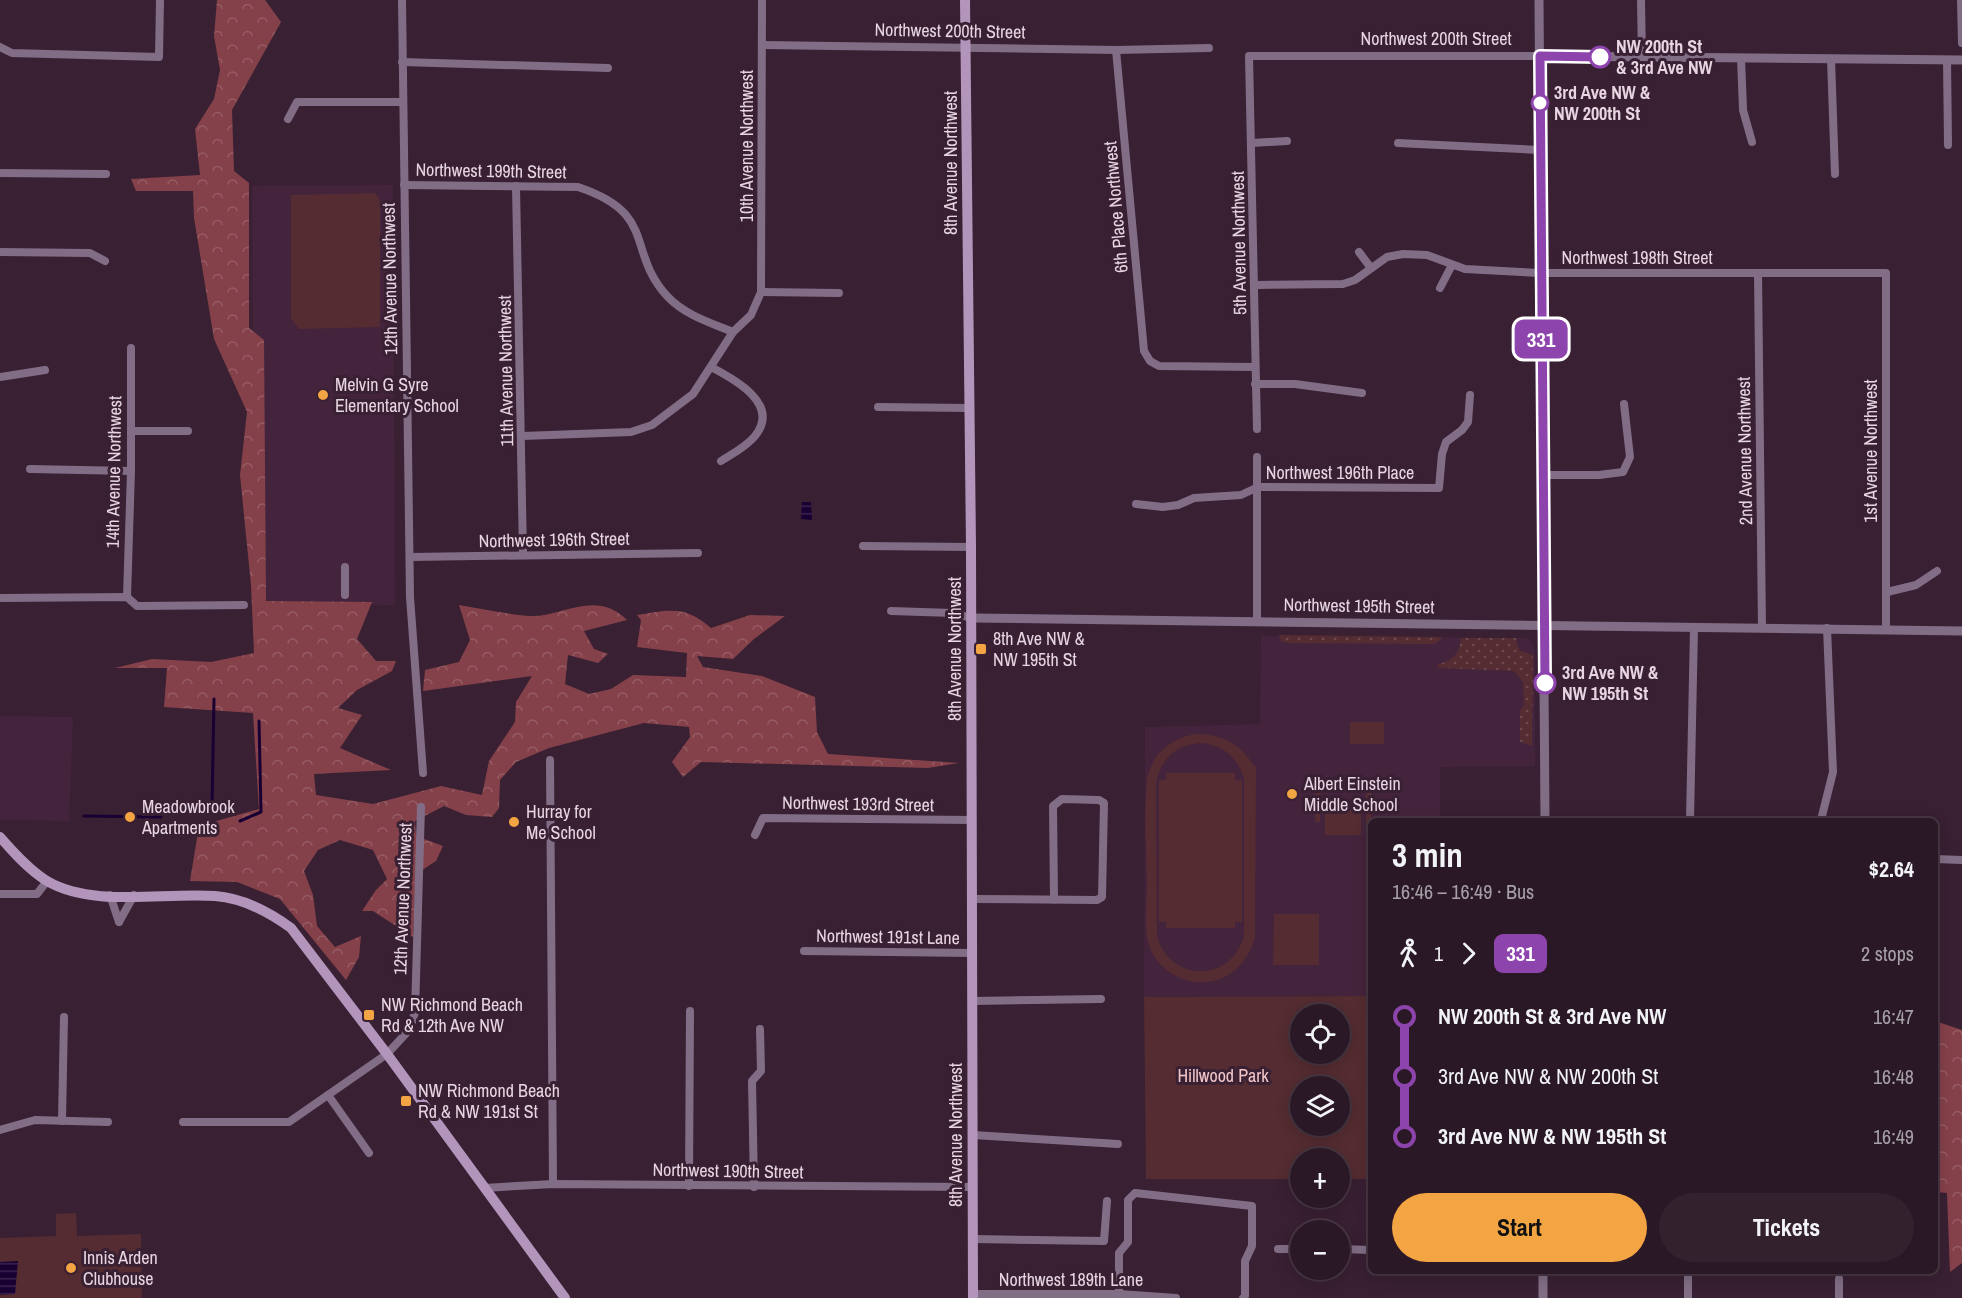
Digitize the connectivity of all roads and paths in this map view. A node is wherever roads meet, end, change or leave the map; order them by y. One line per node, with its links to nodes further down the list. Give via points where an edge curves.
1 (160, 0): 10 (street, via 159,57 12,53)
2 (402, 0): 21 (street, 12th Avenue Northwest)
3 (762, 0): 9 (street, 10th Avenue Northwest)
4 (965, 0): 12 (main road, 8th Avenue Northwest)
5 (1539, 0): 14 (street)
6 (1641, 0): 16 (street)
7 (1961, 0): 8 (street)
8 (1962, 43)
9 (762, 45): 12 (street, Northwest 200th Street); 46 (street, 10th Avenue Northwest)
10 (0, 47)
11 (1209, 48): 13 (street, Northwest 200th Street)
12 (966, 49): 13 (street, Northwest 200th Street); 59 (main road, 8th Avenue Northwest)
13 (1116, 50): 51 (street, 6th Place Northwest, via 1144,351 1150,361 1160,366)
14 (1540, 56): 15 (street, Northwest 200th Street); 16 (street, Northwest 200th Street); 30 (street)
15 (1250, 57): 28 (street, 5th Avenue Northwest)
16 (1642, 57): 17 (street, Northwest 200th Street)
17 (1741, 58): 18 (street, Northwest 200th Street); 26 (street, via 1743,110)
18 (1831, 58): 19 (street, Northwest 200th Street); 33 (street)
19 (1947, 60): 20 (street, Northwest 200th Street); 29 (street)
20 (1962, 60)
21 (402, 62): 22 (street); 23 (street, 12th Avenue Northwest)
22 (608, 68)
23 (403, 102): 24 (street, via 297,102); 34 (street, 12th Avenue Northwest)
24 (288, 119)
25 (1287, 141): 28 (street)
26 (1752, 142)
27 (1398, 143): 30 (street)
28 (1251, 144): 44 (street, 5th Avenue Northwest)
29 (1948, 145)
30 (1540, 150): 41 (street)
31 (0, 173): 32 (street)
32 (106, 174)
33 (1835, 174)
34 (404, 185): 35 (street, Northwest 199th Street); 75 (street, 12th Avenue Northwest)
35 (516, 186): 48 (street, Northwest 199th Street, via 578,187 612,201 627,214 654,278 668,297 692,314); 63 (street, 11th Avenue Northwest)
36 (0, 252): 38 (street, via 90,253)
37 (1359, 252): 40 (street)
38 (105, 261)
39 (1452, 265): 40 (street, Northwest 198th Street, via 1427,255 1403,254 1387,257); 41 (street, Northwest 198th Street); 45 (street)
40 (1371, 268): 44 (street, Northwest 198th Street, via 1343,284)
41 (1540, 273): 42 (street, Northwest 198th Street); 68 (street)
42 (1758, 273): 43 (street, Northwest 198th Street); 88 (street, 2nd Avenue Northwest)
43 (1886, 273): 78 (street, 1st Avenue Northwest)
44 (1255, 285): 51 (street, 5th Avenue Northwest)
45 (1440, 288)
46 (761, 292): 47 (street); 48 (street, via 751,315)
47 (838, 293)
48 (734, 332): 50 (street)
49 (131, 348): 61 (street, 14th Avenue Northwest)
50 (711, 367): 63 (street, via 693,393 652,425 631,432); 65 (street, via 754,394 761,411 757,434)
51 (1255, 368): 54 (street, 5th Avenue Northwest)
52 (45, 370): 53 (street)
53 (0, 377)
54 (1255, 384): 55 (street, via 1294,384); 60 (street, 5th Avenue Northwest)
55 (1362, 393)
56 (1470, 395): 69 (street, Northwest 196th Place, via 1467,422 1446,442 1439,488)
57 (1624, 405): 68 (street, via 1630,457 1623,472)
58 (878, 407): 59 (street)
59 (969, 408): 72 (main road, 8th Avenue Northwest)
60 (1257, 429)
61 (131, 431): 62 (street); 67 (street, 14th Avenue Northwest)
62 (188, 431)
63 (523, 436): 74 (street, 11th Avenue Northwest)
64 (1257, 457): 69 (street)
65 (721, 461)
66 (30, 469): 67 (street)
67 (131, 471): 80 (street, 14th Avenue Northwest)
68 (1544, 476): 86 (street)
69 (1258, 487): 70 (street, Northwest 196th Place, via 1241,495 1194,498 1178,505); 85 (street)
70 (1136, 504)
71 (863, 546): 72 (street)
72 (971, 546): 84 (main road, 8th Avenue Northwest)
73 (698, 553): 74 (street, Northwest 196th Street)
74 (523, 554): 75 (street, Northwest 196th Street)
75 (410, 558): 93 (street, 12th Avenue Northwest)
76 (345, 567): 79 (street)
77 (1937, 571): 78 (street, via 1916,585)
78 (1887, 592): 90 (street, 1st Avenue Northwest)
79 (345, 595)
80 (127, 597): 81 (street); 82 (street, via 137,606)
81 (0, 598)
82 (244, 605)
83 (891, 611): 84 (street, Northwest 195th Street, via 953,613)
84 (971, 618): 85 (street, Northwest 195th Street); 98 (main road, 8th Avenue Northwest)
85 (1257, 621): 86 (street, Northwest 195th Street)
86 (1545, 627): 87 (street, Northwest 195th Street); 95 (street)
87 (1694, 628): 88 (street, Northwest 195th Street); 96 (street)
88 (1762, 628): 89 (street, Northwest 195th Street)
89 (1827, 628): 90 (street, Northwest 195th Street); 97 (street, via 1833,772)
90 (1886, 629): 91 (street, Northwest 195th Street)
91 (1962, 631)
92 (550, 760): 125 (street)
93 (423, 773)
94 (421, 807): 116 (street, 12th Avenue Northwest, via 415,1012 410,1029)
95 (1545, 818)
96 (1690, 818)
97 (1822, 818)
98 (972, 820): 99 (street, Northwest 193rd Street, via 763,818); 107 (main road, 8th Avenue Northwest)
99 (755, 835)
100 (0, 837): 103 (main road)
101 (1938, 859): 102 (street)
102 (1962, 860)
103 (47, 881): 104 (street, via 38,894); 105 (main road, via 74,891)
104 (0, 894)
105 (110, 895): 106 (main road); 106 (street, via 119,922)
106 (134, 896): 116 (main road, via 218,896 270,913 291,928)
107 (972, 899): 108 (street); 110 (main road, 8th Avenue Northwest)
108 (1054, 900): 108 (street, via 1053,806 1062,799 1099,800 1104,803 1104,892 1097,900)
109 (804, 951): 110 (street, Northwest 191st Lane)
110 (972, 953): 112 (main road, 8th Avenue Northwest)
111 (1101, 999): 112 (street)
112 (972, 1001): 122 (main road, 8th Avenue Northwest)
113 (690, 1011): 126 (street)
114 (64, 1017): 118 (street)
115 (760, 1029): 127 (street, via 761,1071 752,1081)
116 (387, 1054): 117 (street, 12th Avenue Northwest); 129 (main road)
117 (328, 1095): 120 (street, 12th Avenue Northwest, via 289,1122); 124 (street)
118 (62, 1121): 119 (street); 121 (street, via 35,1120)
119 (108, 1122)
120 (183, 1122)
121 (0, 1130)
122 (973, 1135): 123 (street); 128 (main road, 8th Avenue Northwest)
123 (1118, 1144)
124 (369, 1153)
125 (553, 1184): 126 (street, Northwest 190th Street); 129 (street, Northwest 190th Street)
126 (689, 1186): 127 (street, Northwest 190th Street)
127 (754, 1187): 128 (street, Northwest 190th Street)
128 (972, 1187): 131 (main road, 8th Avenue Northwest)
129 (484, 1188): 142 (main road)
130 (1107, 1201): 131 (street, via 1104,1241)
131 (972, 1239): 140 (main road, 8th Avenue Northwest)
132 (1278, 1249): 133 (street)
133 (1290, 1249)
134 (1350, 1249): 135 (street)
135 (1368, 1250)
136 (1544, 1274): 144 (street)
137 (1688, 1274): 145 (street)
138 (1839, 1279): 146 (street)
139 (1119, 1294): 140 (street, Northwest 189th Lane); 141 (street, Northwest 189th Lane); 143 (street, via 1119,1253 1128,1242 1128,1200 1135,1193 1252,1206 1252,1246 1245,1261)
140 (973, 1296)
141 (1173, 1297)
142 (565, 1298)
143 (1243, 1298)
144 (1544, 1298)
145 (1688, 1298)
146 (1839, 1298)

